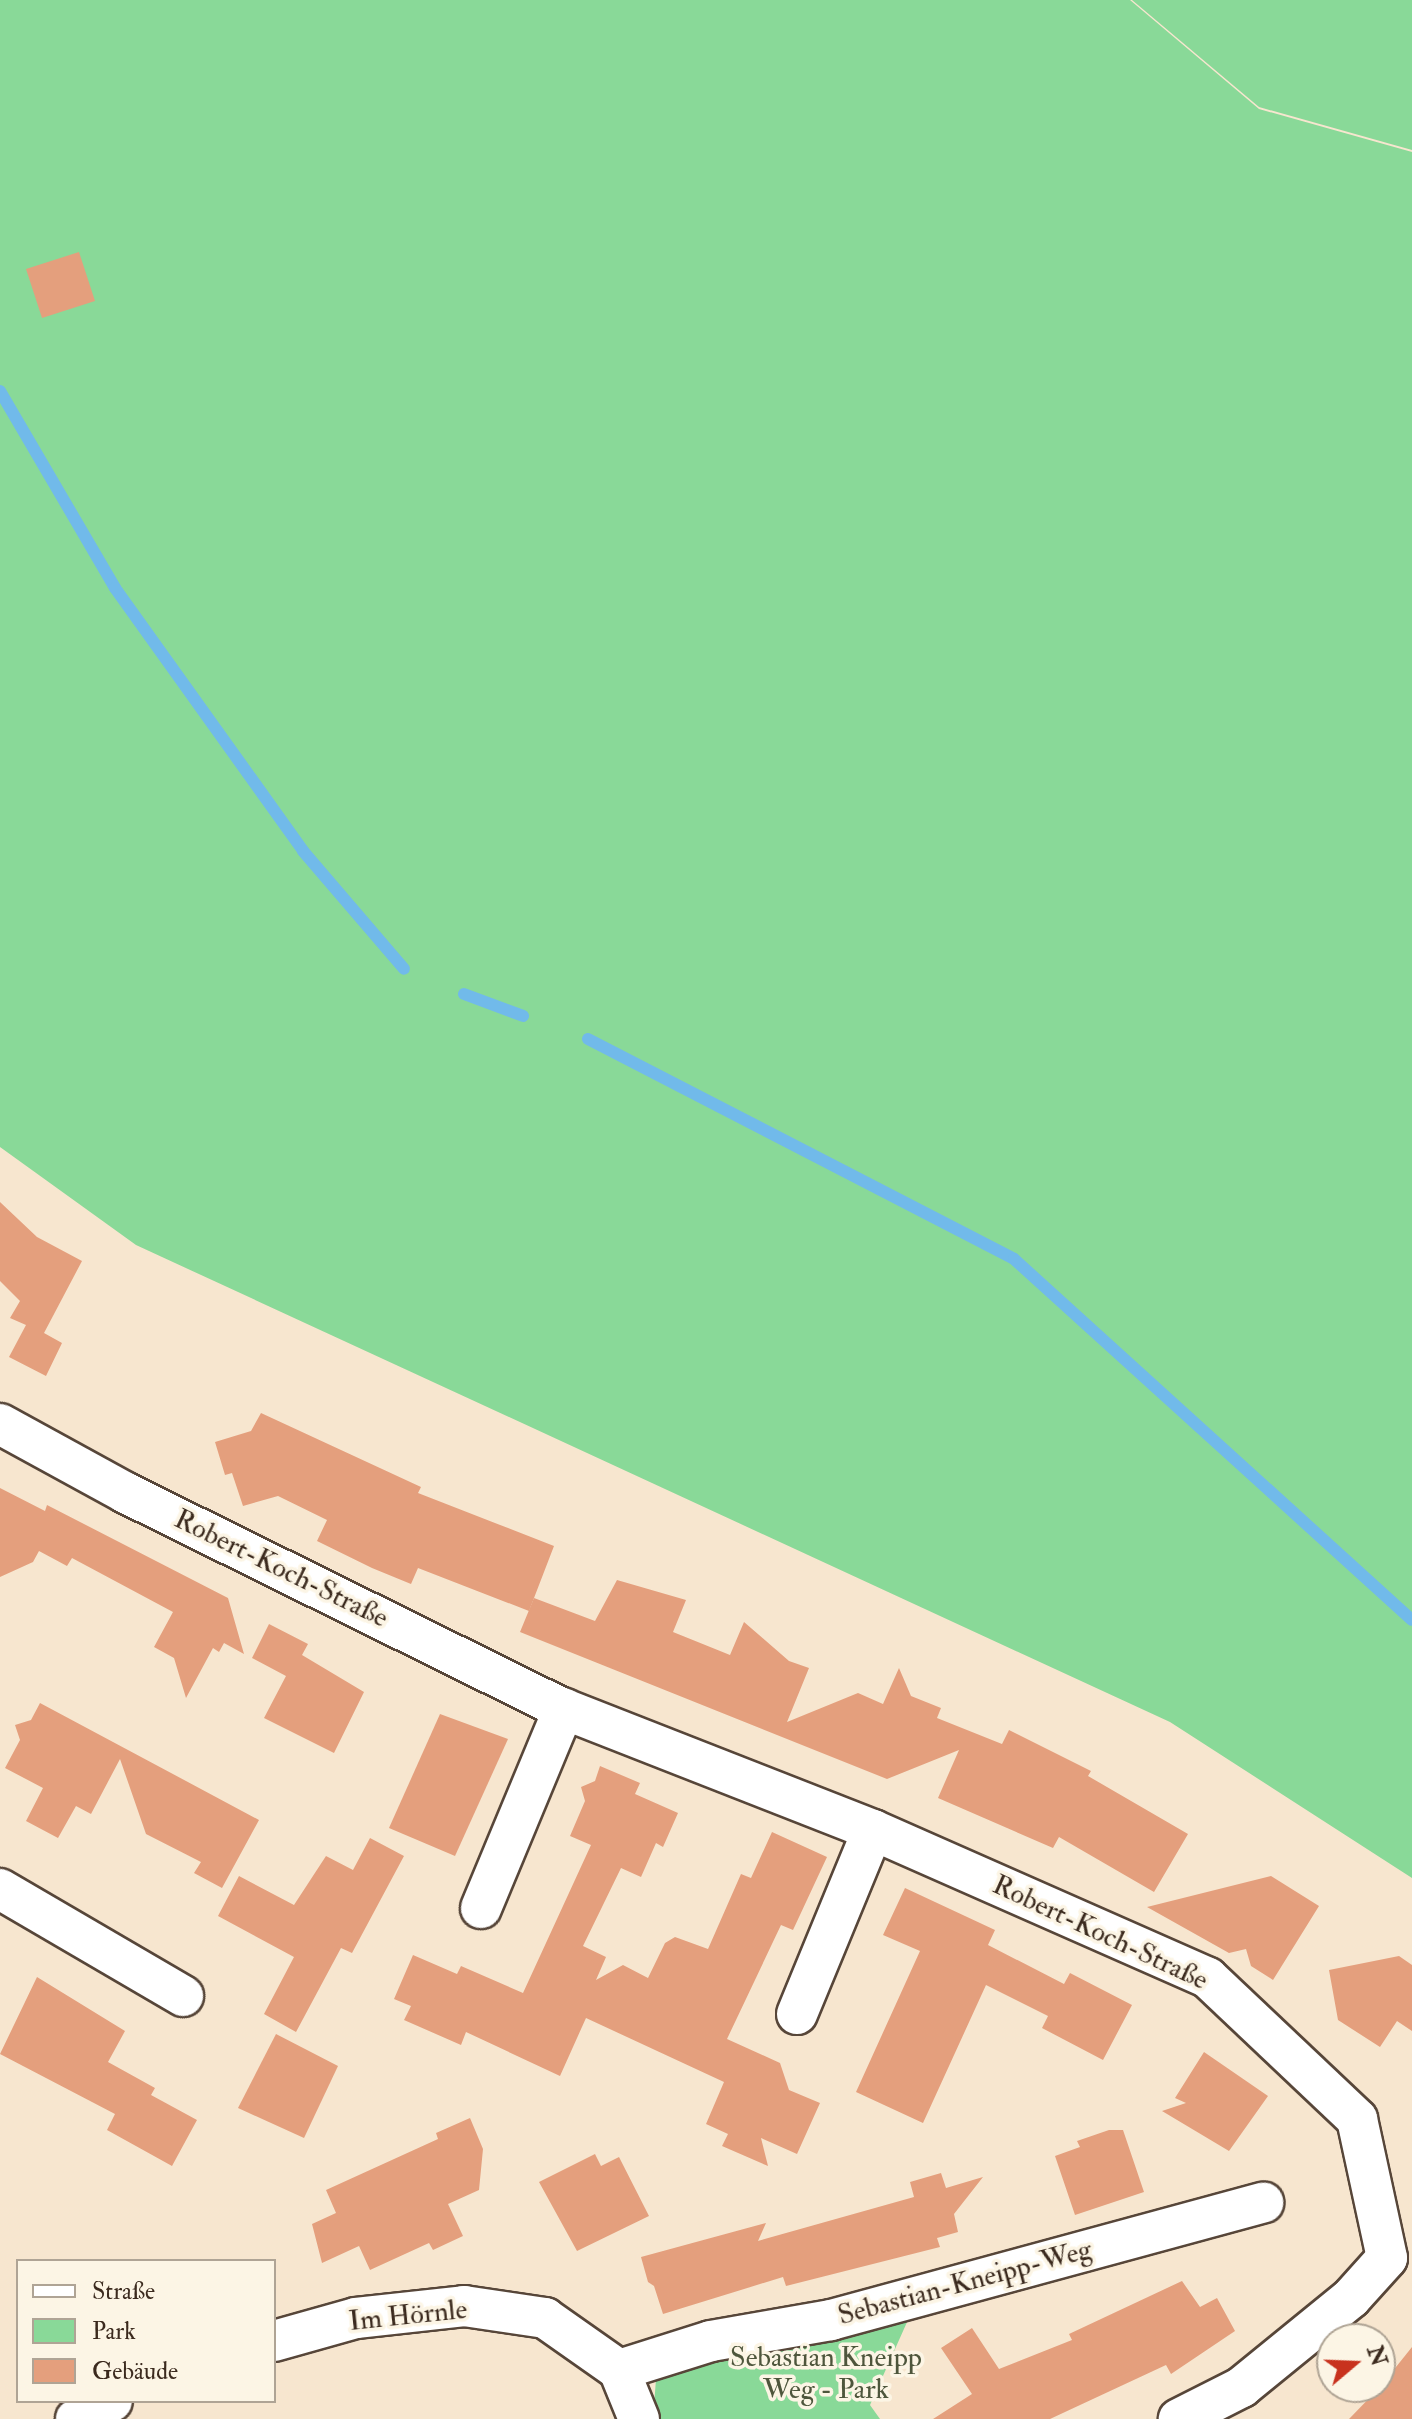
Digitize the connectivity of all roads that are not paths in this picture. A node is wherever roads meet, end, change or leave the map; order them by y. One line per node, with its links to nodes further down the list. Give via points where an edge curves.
1 (0, 1424): 2 (street, Robert-Koch-Straße, via 126,1493)
2 (564, 1709): 3 (street, Robert-Koch-Straße); 5 (street)
3 (873, 1830): 7 (street); 14 (street, Robert-Koch-Straße, via 1208,1978 1357,2119 1387,2258 1351,2298 1242,2387)
4 (0, 1889): 6 (street)
5 (481, 1908)
6 (183, 1996)
7 (797, 2014)
8 (1263, 2203): 10 (street, Sebastian-Kneipp-Weg, via 831,2320 711,2341)
9 (276, 2340): 10 (street, Im Hörnle, via 356,2318 464,2306 545,2318)
10 (619, 2370): 13 (street)
11 (108, 2403): 12 (street)
12 (76, 2419)
13 (639, 2419)
14 (1179, 2419)

